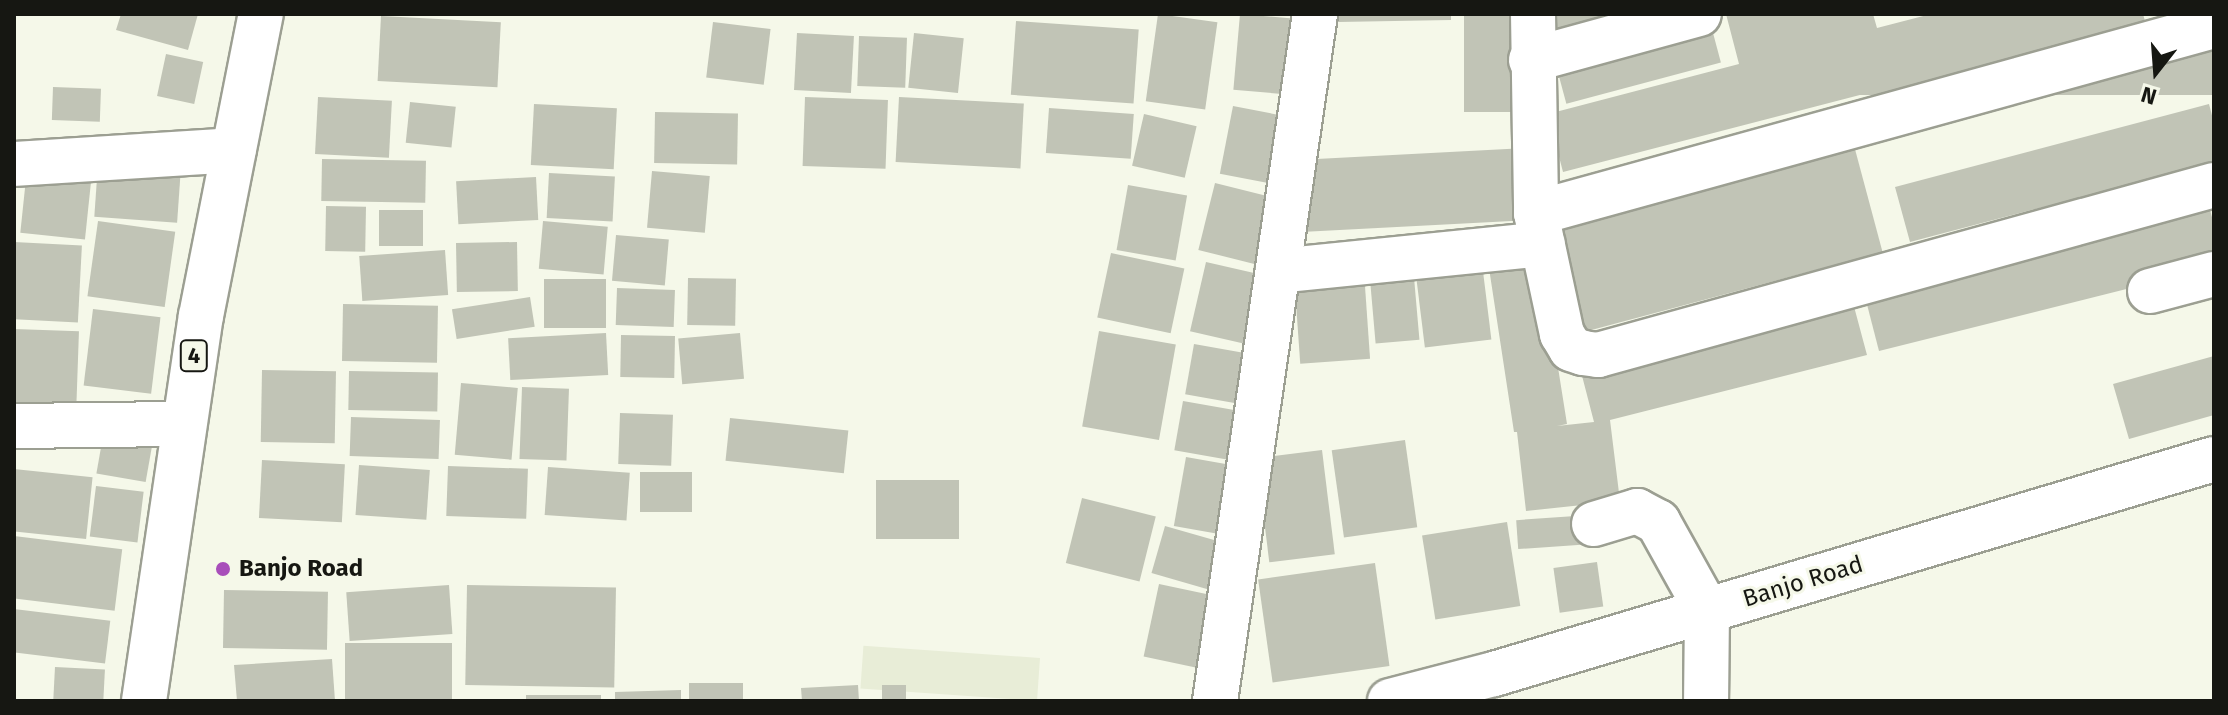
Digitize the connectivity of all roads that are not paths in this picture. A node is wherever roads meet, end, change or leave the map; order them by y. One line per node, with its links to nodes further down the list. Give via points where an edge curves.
1 (261, 14): 7 (main road, 4)
2 (1315, 14): 11 (main road)
3 (1533, 14): 6 (main road)
4 (1699, 14): 6 (main road)
5 (2214, 26): 10 (main road)
6 (1531, 60): 10 (main road)
7 (234, 150): 8 (main road); 14 (main road, 4)
8 (14, 164)
9 (2214, 185): 10 (main road, via 1598,355 1571,349 1562,334)
10 (1539, 228): 11 (main road)
11 (1278, 271): 21 (main road)
12 (2214, 274): 13 (main road)
13 (2150, 291)
14 (184, 424): 15 (main road); 20 (main road, 4)
15 (14, 426)
16 (2214, 459): 18 (main road, Banjo Road)
17 (1594, 524): 18 (main road, via 1637,511 1653,516)
18 (1707, 610): 19 (main road, Banjo Road); 23 (main road)
19 (1494, 687): 22 (main road, Banjo Road)
20 (144, 701)
21 (1215, 701)
22 (1390, 701)
23 (1706, 701)

